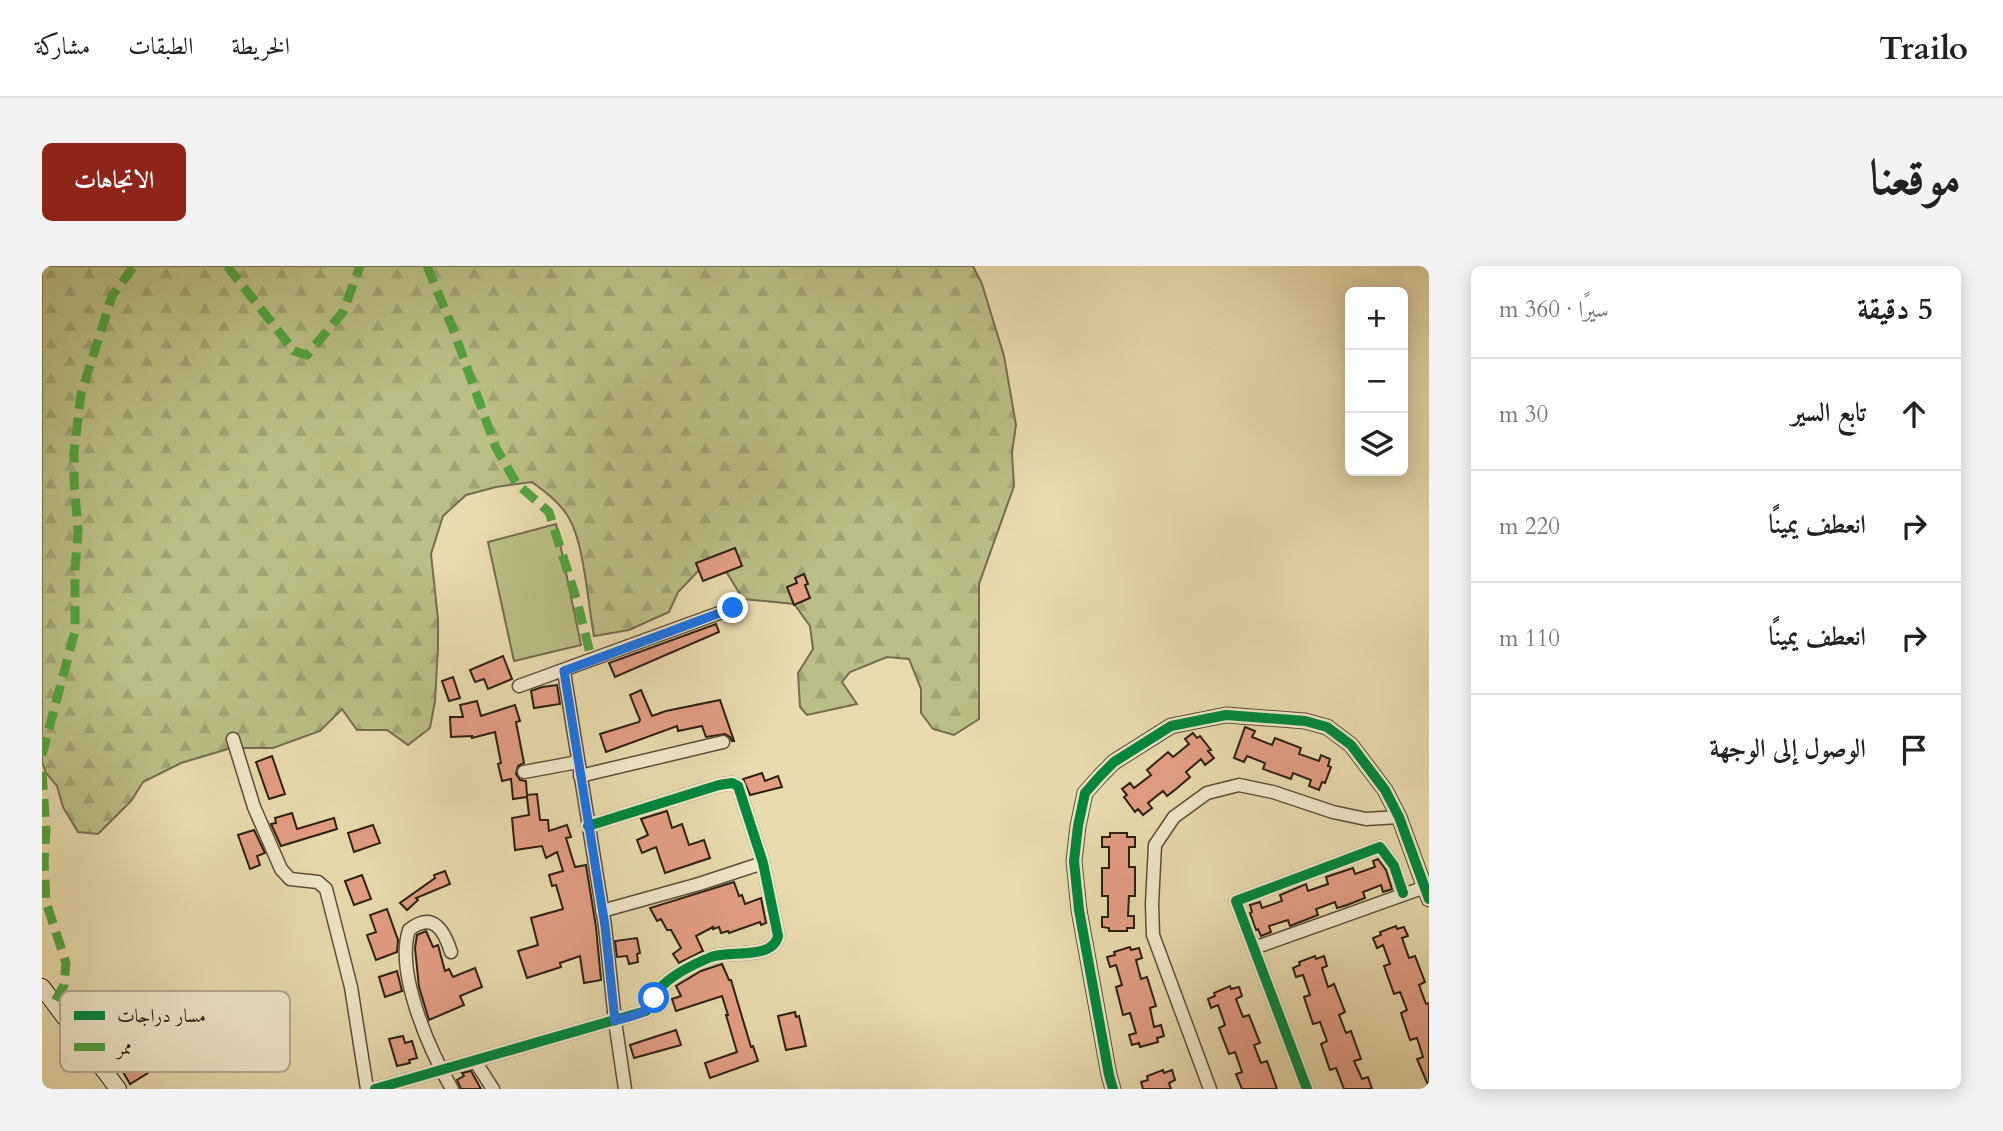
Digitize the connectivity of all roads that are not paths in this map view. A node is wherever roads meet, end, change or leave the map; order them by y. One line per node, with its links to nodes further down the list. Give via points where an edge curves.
1 (733, 608): 2 (street)
2 (564, 671): 3 (street); 6 (street)
3 (519, 686)
4 (233, 739): 25 (street, via 254,807 281,870 290,879 318,882 326,889 351,987)
5 (723, 742): 8 (street)
6 (578, 762): 7 (street); 8 (street)
7 (524, 772)
8 (580, 776): 10 (street)
9 (1399, 817): 12 (street); 30 (street, via 1385,790 1351,746 1327,727 1305,721 1226,715 1171,726 1114,762 1085,793 1074,861); 31 (street, via 1354,817 1239,785 1207,793 1174,817 1155,845 1153,935)
10 (588, 826): 11 (street, via 732,783 742,795); 14 (street)
11 (763, 863): 14 (street); 20 (street, via 777,943 760,952 712,957 669,980 646,1011)
12 (1427, 893): 13 (street)
13 (1402, 894): 15 (street); 15 (street, via 1394,866 1380,847 1236,901)
14 (602, 911): 20 (street)
15 (1254, 948): 32 (street)
16 (451, 952): 22 (street, via 445,934 434,924 409,930 409,981)
17 (42, 987): 18 (main road)
18 (48, 1005): 19 (main road)
19 (60, 1019)
20 (615, 1021): 21 (street); 29 (street)
21 (475, 1061): 22 (street); 28 (street)
22 (441, 1070): 26 (street); 27 (street)
23 (104, 1072): 24 (main road)
24 (118, 1089)
25 (367, 1089)
26 (375, 1089)
27 (452, 1089)
28 (493, 1089)
29 (625, 1089)
30 (1113, 1089)
31 (1210, 1089)
32 (1307, 1089)

